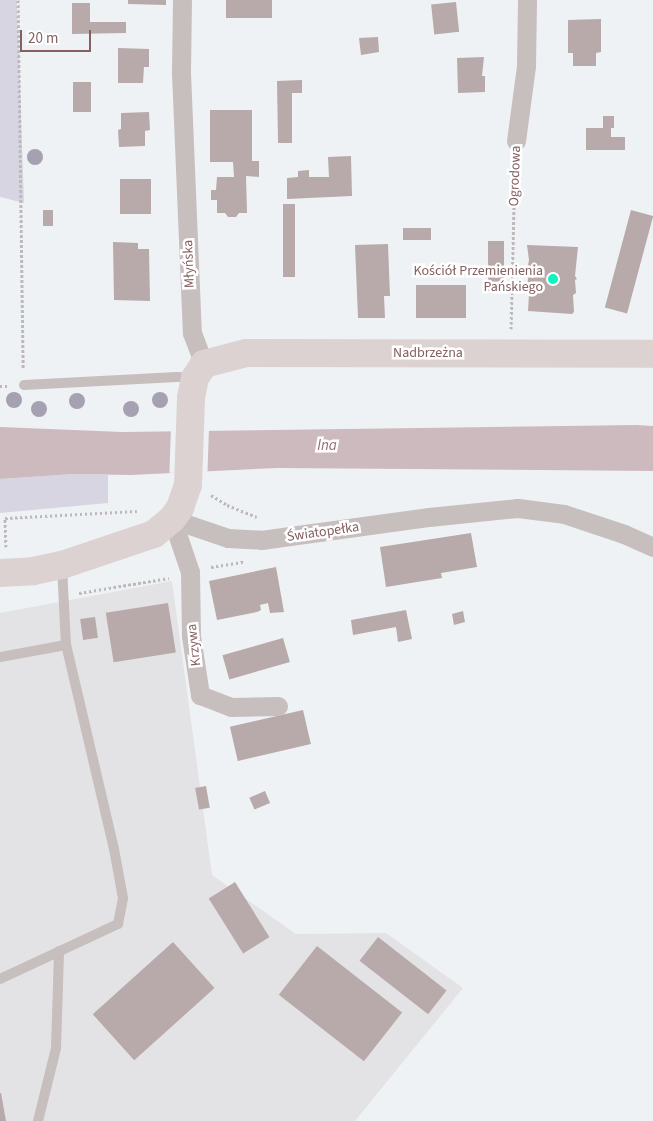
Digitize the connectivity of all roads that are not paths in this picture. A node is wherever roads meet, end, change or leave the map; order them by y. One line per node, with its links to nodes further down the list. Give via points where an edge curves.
1 (182, 0): 5 (street, Młyńska, via 181,74 192,333)
2 (526, 0): 3 (street, Ogrodowa, via 526,66)
3 (516, 141)
4 (653, 354): 5 (street, Nadbrzeżna, via 246,353)
5 (197, 380): 6 (lane, via 177,377); 7 (street, Młyńska, via 188,484 180,508)
6 (24, 385)
7 (172, 519): 8 (street, Światopełka, via 228,538 261,540 518,508 564,514); 9 (street, via 154,534); 13 (street, Krzywa, via 190,572 191,636 200,694 231,707)
8 (653, 547)
9 (62, 565): 10 (street); 11 (lane)
10 (3, 573)
11 (66, 645): 12 (lane); 14 (lane, via 123,898 118,924)
12 (0, 657)
13 (278, 706)
14 (59, 951): 15 (lane); 16 (lane, via 56,1048)
15 (0, 979)
16 (38, 1121)

